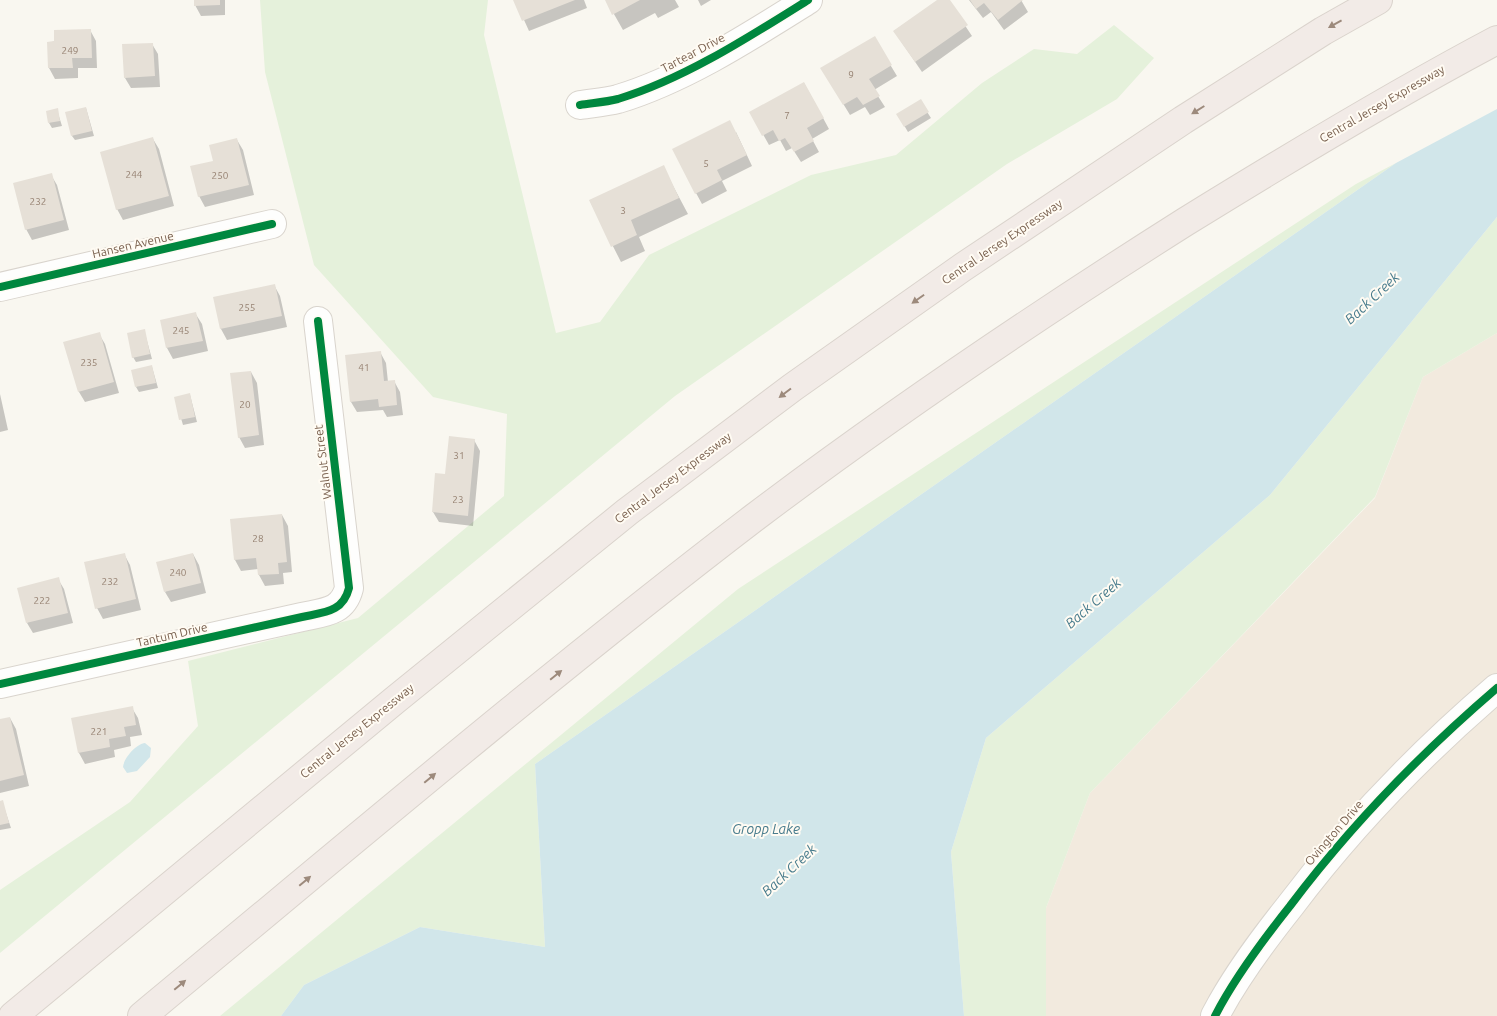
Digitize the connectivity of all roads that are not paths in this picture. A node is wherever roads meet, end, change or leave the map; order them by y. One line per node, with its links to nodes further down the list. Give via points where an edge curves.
1 (808, 0): 4 (street, Tartear Drive, via 753,35 653,87 616,100)
2 (1378, 0): 11 (highway, Central Jersey Expressway, one-way to 11, via 1323,30 1183,120 963,267 793,387 588,543)
3 (1497, 40): 12 (highway, Central Jersey Expressway, one-way to 3, via 678,578 917,399 1095,279 1270,170)
4 (580, 106)
5 (272, 224): 6 (street, Hansen Avenue)
6 (0, 287)
7 (318, 321): 8 (street, Walnut Street, via 349,588)
8 (346, 600): 9 (street, Tantum Drive, via 335,609)
9 (0, 684)
10 (1497, 688): 13 (street, Ovington Drive, via 1382,795 1323,862 1268,933)
11 (12, 1016)
12 (142, 1016)
13 (1215, 1016)

